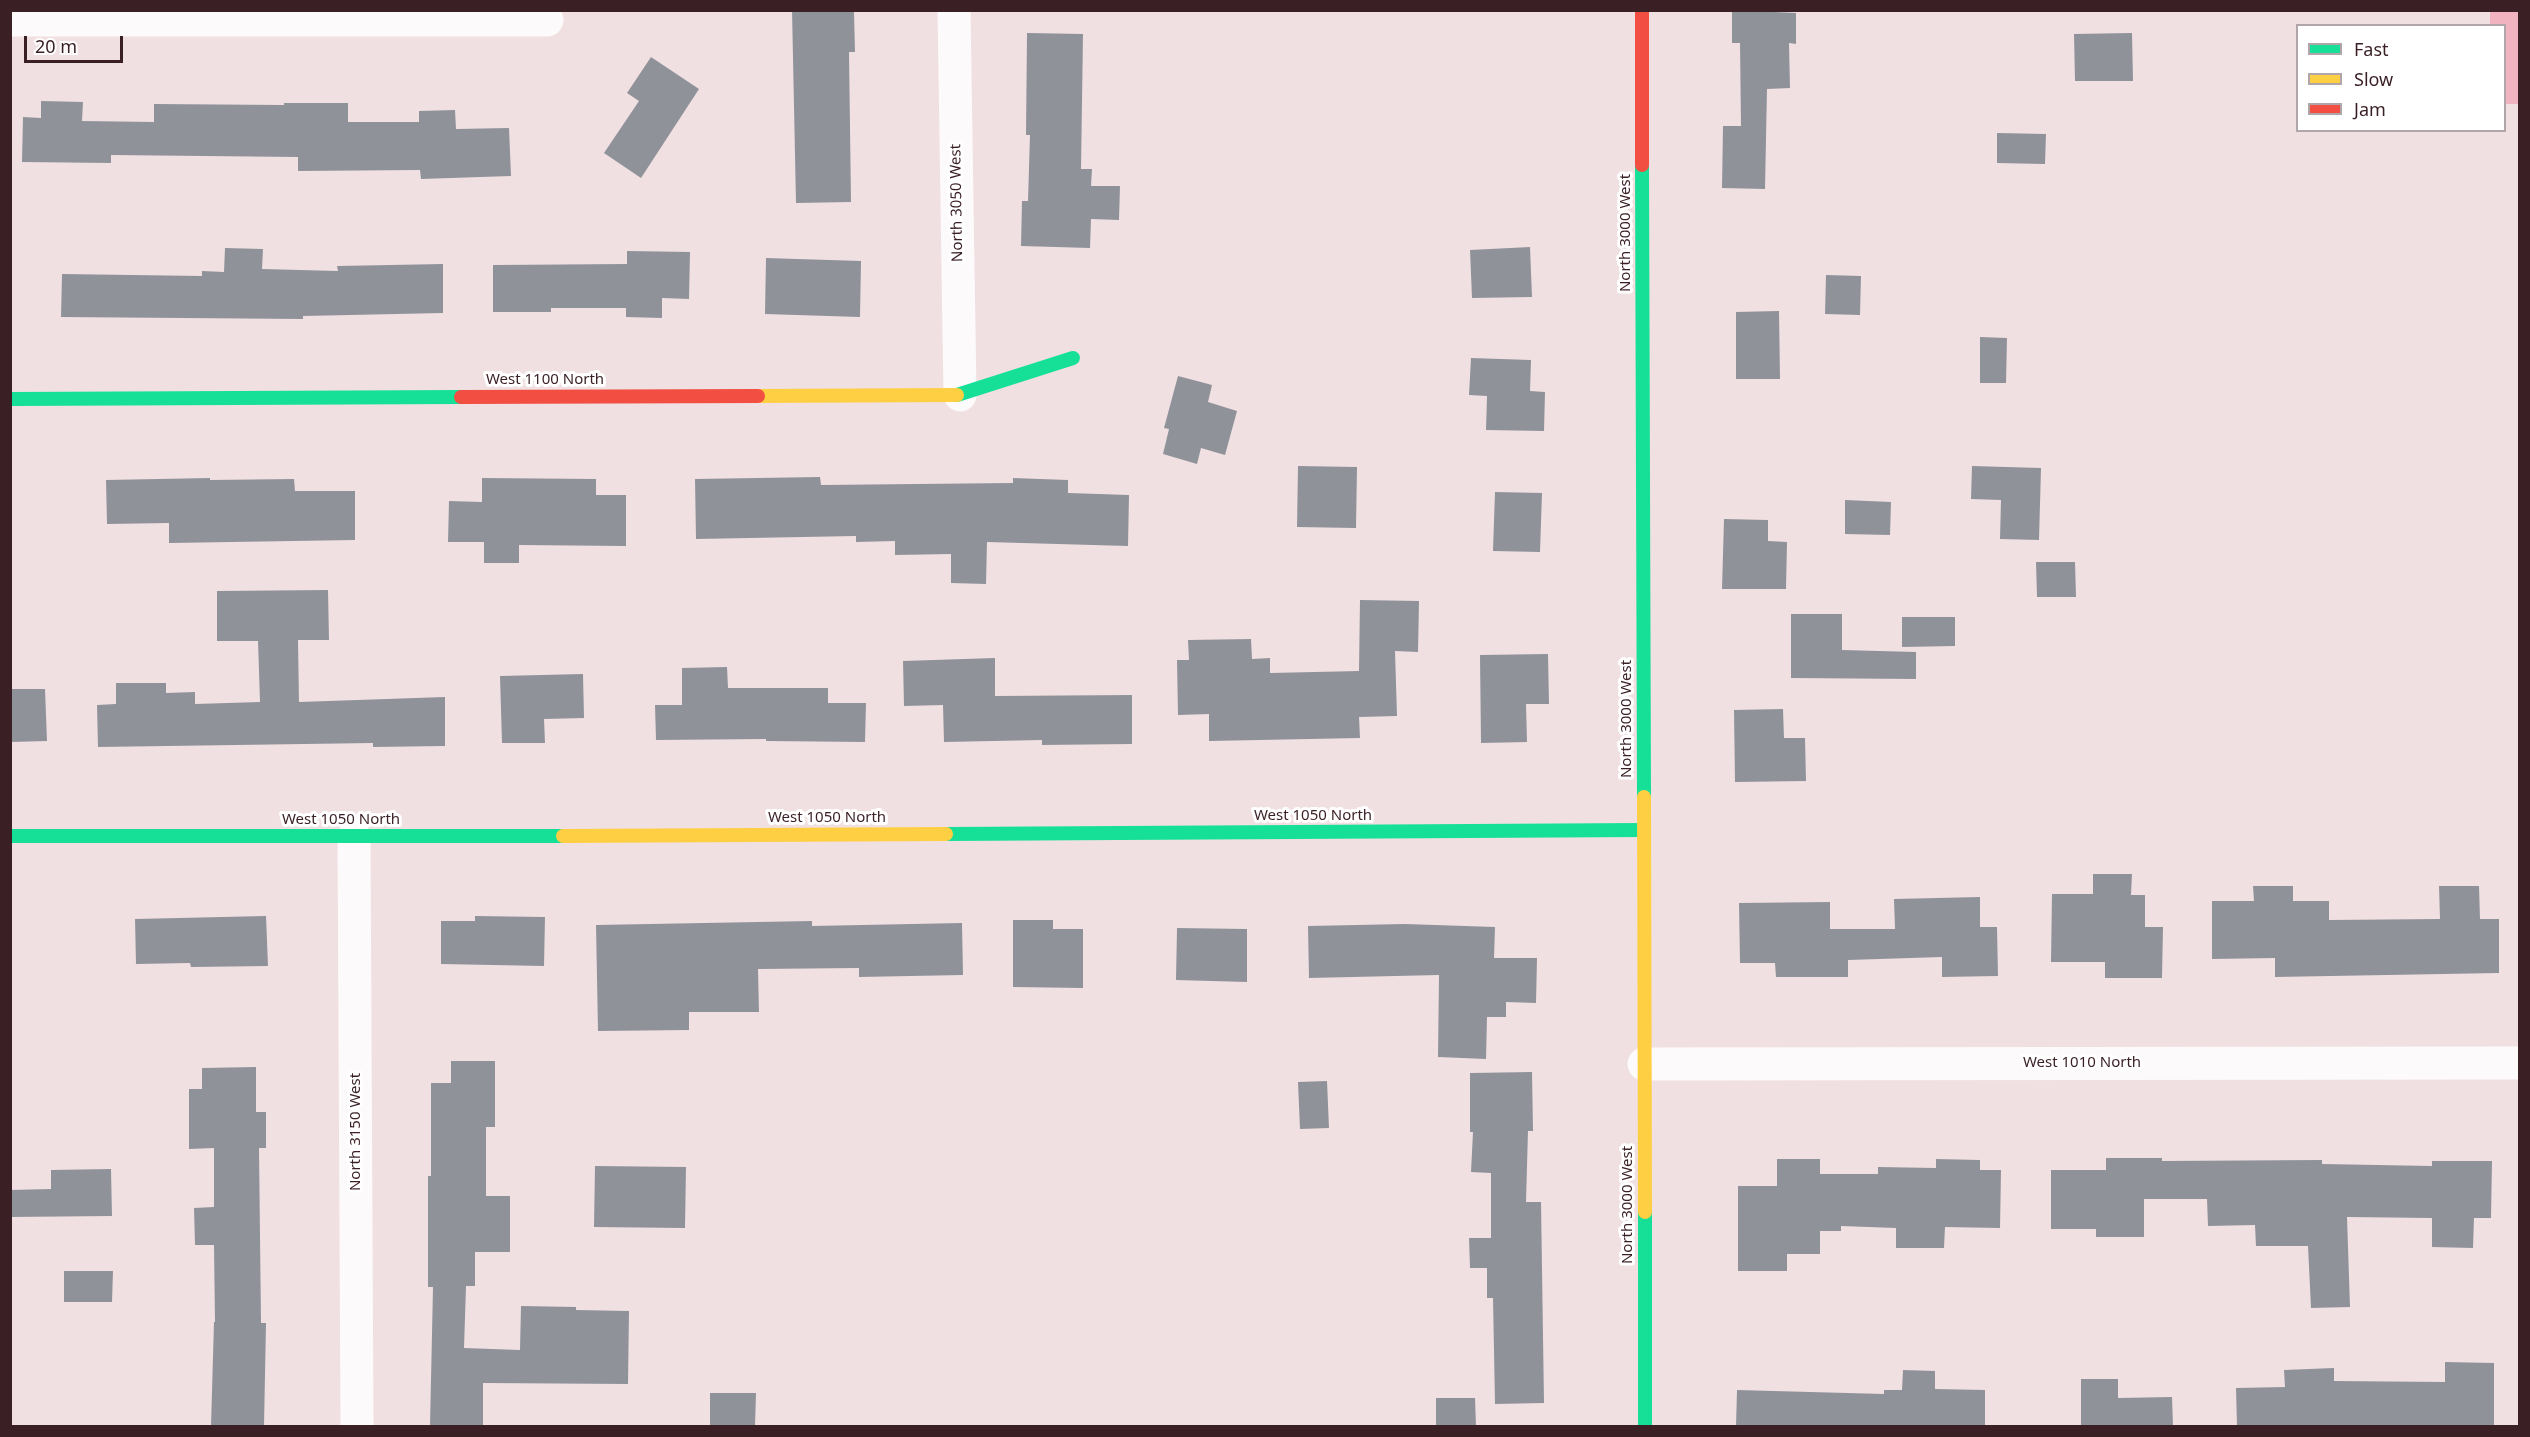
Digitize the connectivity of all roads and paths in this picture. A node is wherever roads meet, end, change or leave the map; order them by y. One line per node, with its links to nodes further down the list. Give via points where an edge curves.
1 (954, 10): 6 (street, North 3050 West)
2 (1642, 10): 8 (street, North 3000 West)
3 (10, 20): 4 (street)
4 (547, 20)
5 (1073, 358): 6 (street, West 1100 North)
6 (960, 395): 7 (street, West 1100 North)
7 (10, 399)
8 (1644, 830): 10 (street, West 1050 North); 12 (street, North 3000 West)
9 (10, 836): 10 (street, West 1050 North)
10 (354, 837): 13 (street, North 3150 West)
11 (2520, 1063): 12 (street, West 1010 North)
12 (1644, 1064): 14 (street, North 3000 West)
13 (357, 1426)
14 (1645, 1426)

